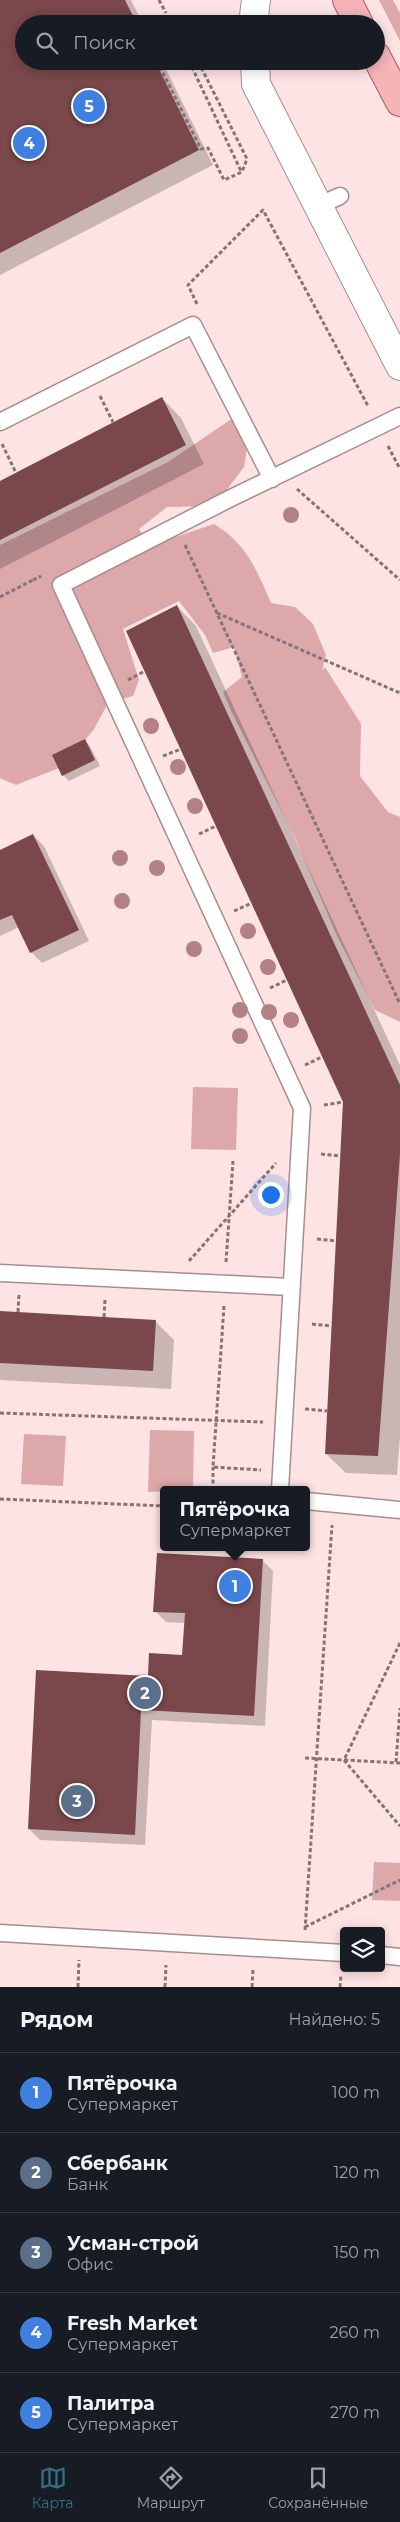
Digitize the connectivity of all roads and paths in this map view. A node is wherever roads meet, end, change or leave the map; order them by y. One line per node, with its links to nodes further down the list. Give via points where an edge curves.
1 (159, 0): 4 (path)
2 (256, 0): 5 (street)
3 (347, 0): 6 (main road)
4 (166, 13)
5 (254, 15)
6 (354, 15)
7 (161, 70): 13 (path, via 201,150 208,148 224,180)
8 (193, 70): 13 (path)
9 (202, 70): 13 (path, via 247,159)
10 (255, 70): 15 (street, via 256,84 329,201)
11 (383, 70): 12 (main road)
12 (400, 102)
13 (242, 172)
14 (188, 285): 17 (path, via 263,210)
15 (399, 363)
16 (90, 377): 19 (lane); 20 (path); 25 (lane, via 194,325)
17 (370, 409)
18 (400, 416): 25 (lane)
19 (0, 422)
20 (113, 422)
21 (0, 441): 24 (path)
22 (385, 441): 23 (path)
23 (400, 470)
24 (16, 472)
25 (272, 480): 27 (lane)
26 (293, 485): 30 (path)
27 (176, 526): 31 (lane); 33 (path)
28 (42, 576): 29 (path)
29 (33, 580): 31 (path); 32 (path)
30 (400, 580)
31 (61, 585): 36 (lane, via 302,1108)
32 (0, 597)
33 (216, 612): 34 (path); 35 (path)
34 (400, 693)
35 (400, 1004)
36 (300, 1136): 38 (path); 42 (lane)
37 (233, 1161): 38 (path)
38 (229, 1215): 40 (path); 41 (path)
39 (0, 1273): 40 (lane)
40 (171, 1281): 41 (lane)
41 (225, 1284): 42 (lane); 44 (path)
42 (290, 1287): 45 (lane)
43 (0, 1413): 44 (path)
44 (216, 1421): 45 (path); 46 (path)
45 (284, 1423): 47 (lane)
46 (214, 1467): 47 (path); 48 (path)
47 (281, 1471): 49 (lane)
48 (213, 1486)
49 (280, 1486)
50 (0, 1499): 53 (path)
51 (310, 1501): 52 (lane)
52 (333, 1504): 54 (lane); 58 (path)
53 (160, 1506)
54 (400, 1510)
55 (400, 1644): 59 (path)
56 (400, 1708): 60 (path)
57 (305, 1758): 58 (path)
58 (316, 1758): 59 (path); 63 (path)
59 (344, 1760): 60 (path); 61 (path)
60 (398, 1762)
61 (400, 1826)
62 (400, 1880): 63 (path)
63 (305, 1927): 65 (path)
64 (0, 1933): 65 (lane)
65 (304, 1951): 66 (lane)
66 (340, 1953)
67 (385, 1956): 68 (lane)
68 (400, 1956)

